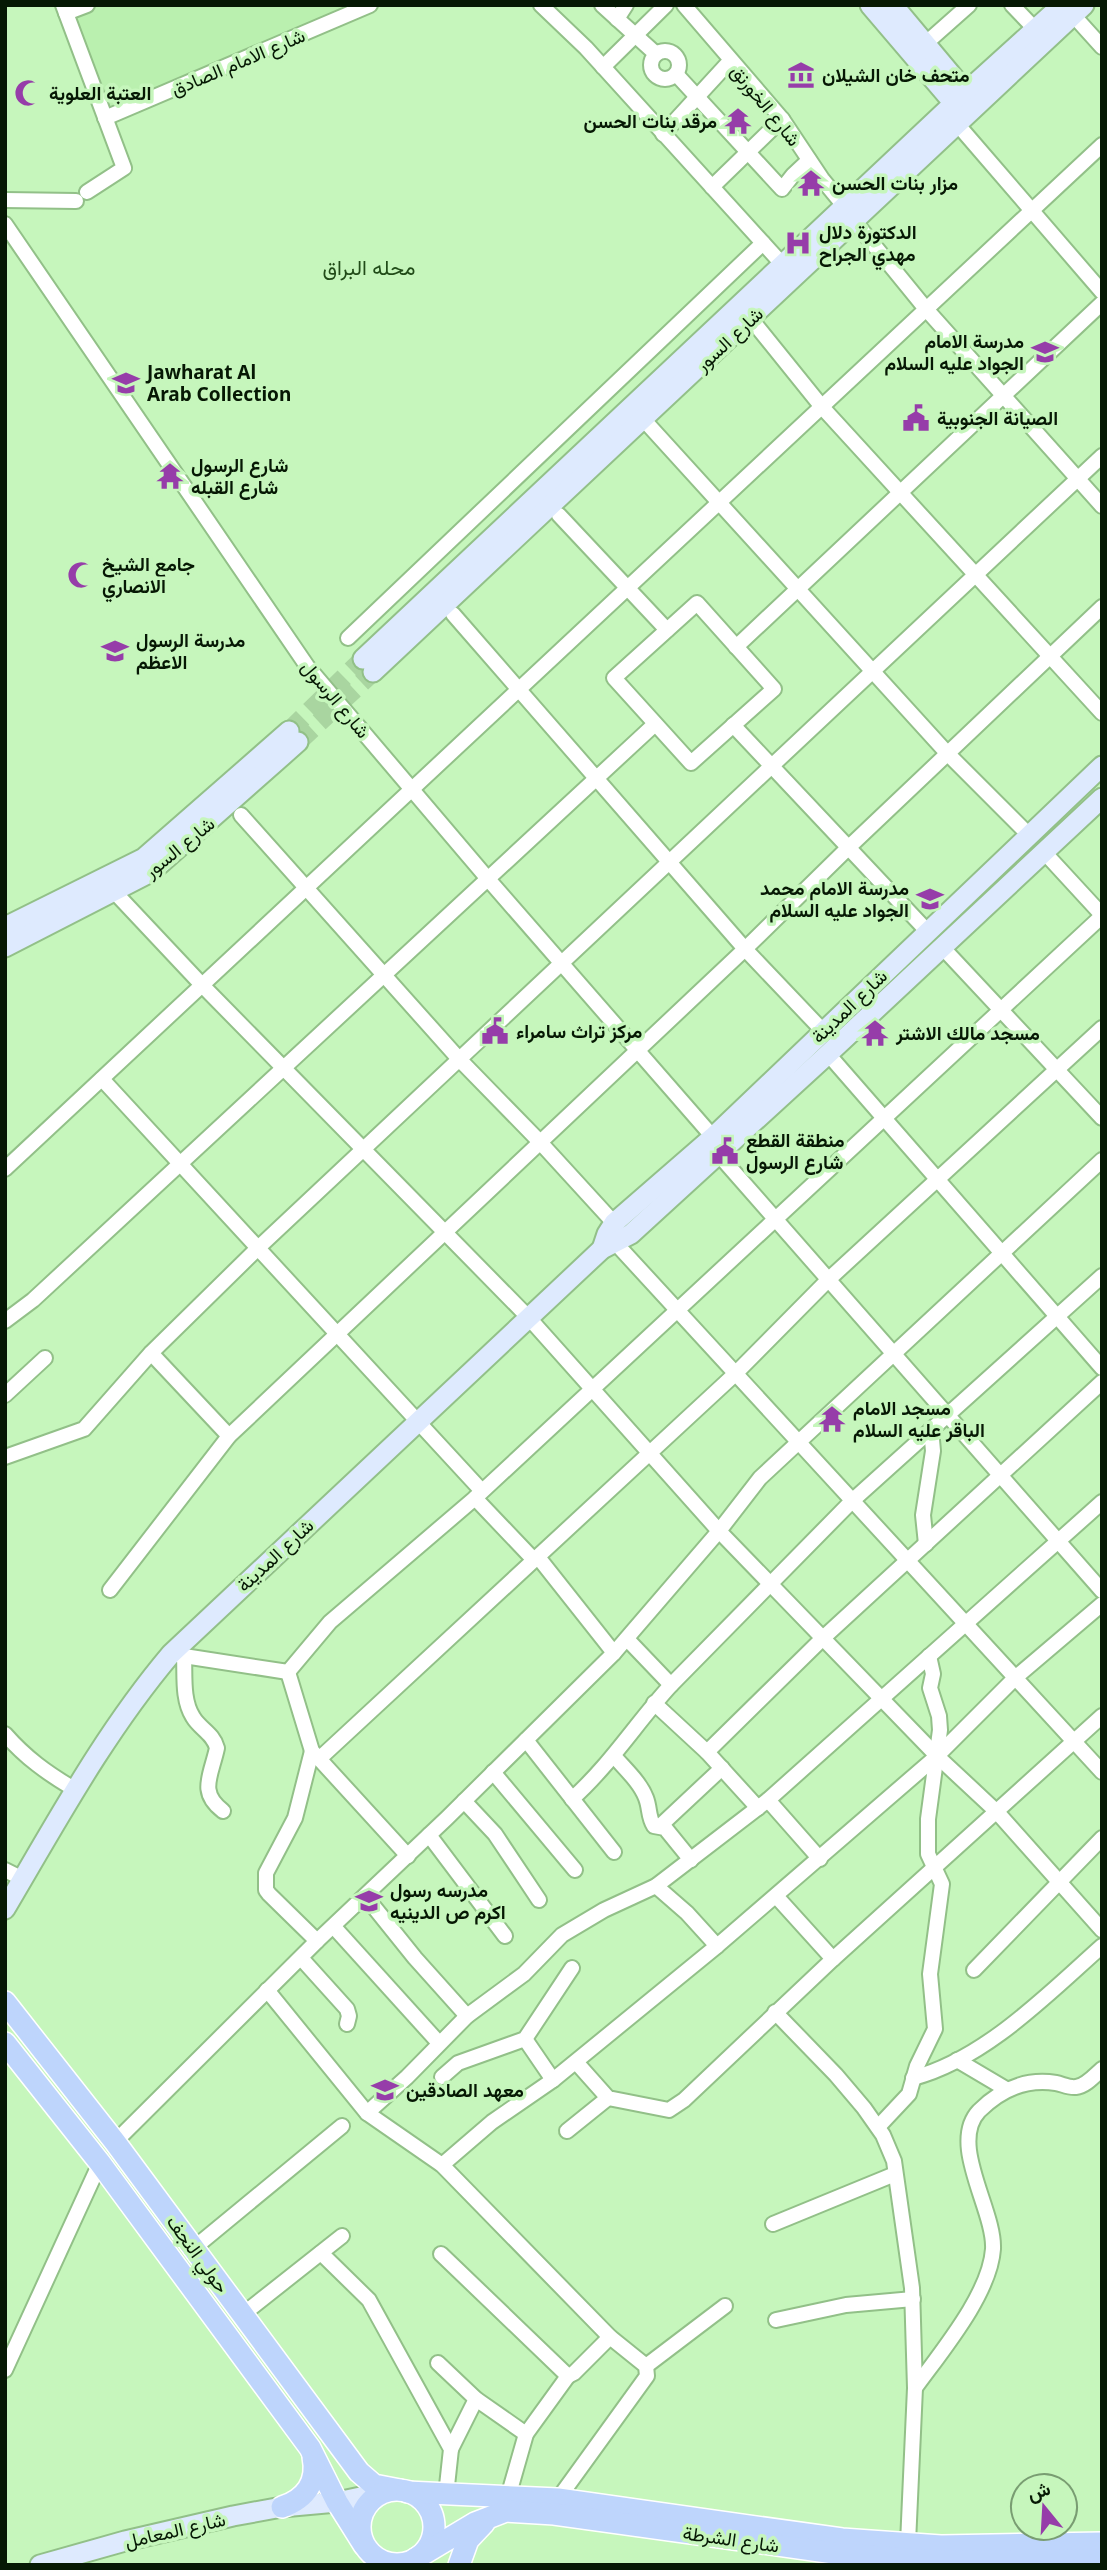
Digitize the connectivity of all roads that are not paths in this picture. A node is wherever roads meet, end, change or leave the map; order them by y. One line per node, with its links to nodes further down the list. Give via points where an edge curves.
1 (87, 5): 12 (street)
2 (370, 5): 26 (street, شارع الامام الصادق)
3 (541, 5): 22 (street)
4 (602, 5): 14 (street)
5 (626, 5): 14 (street)
6 (666, 5): 16 (street)
7 (684, 5): 21 (street, شارع الخورنق)
8 (870, 5): 25 (main road)
9 (893, 5): 17 (main road)
10 (968, 5): 17 (street)
11 (1012, 5): 15 (street)
12 (64, 9): 26 (street)
13 (1073, 9): 15 (main road, شارع السور); 18 (street); 20 (main road, شارع السور)
14 (617, 19): 16 (street)
15 (1035, 30): 20 (main road, شارع السور)
16 (635, 35): 19 (street); 22 (street)
17 (925, 44): 25 (main road)
18 (1102, 47)
19 (656, 54): 23 (street, via 673,53 679,61); 23 (street, via 651,62 655,75 663,79)
20 (1021, 55): 25 (main road, شارع السور)
21 (730, 61): 24 (street); 27 (street, شارع الخورنق)
22 (603, 67): 28 (street)
23 (676, 74): 24 (street)
24 (698, 98): 28 (street); 30 (street)
25 (964, 109): 34 (street); 35 (main road, شارع السور)
26 (105, 118): 33 (street, via 124,168 81,197)
27 (782, 119): 30 (street); 31 (street, شارع الخورنق)
28 (663, 134): 32 (street)
29 (1102, 145): 34 (street)
30 (748, 152): 31 (street, via 782,189); 32 (street)
31 (809, 160): 35 (street, شارع الخورنق)
32 (712, 187): 37 (street)
33 (5, 200)
34 (1032, 211): 39 (street); 41 (street)
35 (850, 214): 38 (main road, شارع السور); 41 (street, شارع الخورنق); 42 (main road, شارع السور)
36 (5, 225): 71 (street, شارع الرسول, via 307,666)
37 (763, 243): 38 (street); 58 (street)
38 (783, 265): 45 (main road, شارع السور, via 368,666)
39 (1102, 292)
40 (1102, 303): 43 (street)
41 (926, 309): 43 (street, شارع الخورنق); 44 (street)
42 (751, 319): 44 (street); 45 (main road, شارع السور)
43 (1003, 396): 47 (street, شارع الخورنق); 48 (street)
44 (822, 407): 48 (street); 49 (street)
45 (644, 420): 49 (street)
46 (1102, 456): 47 (street)
47 (1077, 478): 50 (street, شارع الخورنق); 52 (street)
48 (900, 493): 52 (street); 54 (street)
49 (719, 503): 53 (street); 54 (street)
50 (1102, 506)
51 (559, 514): 53 (street)
52 (974, 575): 60 (street); 61 (street)
53 (628, 588): 57 (street); 62 (street)
54 (798, 588): 59 (street); 61 (street)
55 (1102, 607): 60 (street)
56 (453, 614): 62 (street)
57 (667, 631): 59 (street, via 697,604); 64 (street, via 614,678)
58 (348, 638)
59 (736, 647): 65 (street, via 774,689)
60 (1050, 659): 63 (street); 67 (street)
61 (872, 672): 67 (street); 68 (street)
62 (520, 689): 70 (street); 71 (street)
63 (1102, 713)
64 (655, 724): 65 (street, via 691,763); 70 (street)
65 (733, 725): 68 (street)
66 (293, 736): 79 (main road, شارع السور, via 166,861 151,873)
67 (947, 753): 74 (street); 75 (street)
68 (772, 765): 75 (street); 77 (street)
69 (1102, 766): 74 (main road, شارع المدينة)
70 (597, 777): 77 (street); 78 (street)
71 (413, 789): 78 (street, شارع الرسول); 80 (street)
72 (1102, 798): 76 (main road, شارع المدينة)
73 (241, 815): 80 (street)
74 (1029, 835): 83 (main road, شارع المدينة)
75 (849, 847): 83 (street); 86 (street)
76 (1044, 852): 81 (street); 85 (main road, شارع المدينة)
77 (670, 861): 86 (street); 87 (street)
78 (488, 879): 87 (street, شارع الرسول); 88 (street)
79 (108, 886): 82 (main road, شارع السور); 84 (main road, شارع السور); 89 (street)
80 (306, 888): 88 (street); 89 (street)
81 (1102, 915): 90 (street)
82 (5, 927)
83 (928, 932): 92 (main road, شارع المدينة)
84 (5, 947)
85 (942, 947): 90 (street); 94 (main road, شارع المدينة)
86 (745, 948): 92 (street); 93 (street)
87 (561, 963): 93 (street, شارع الرسول); 95 (street)
88 (383, 975): 95 (street); 96 (street)
89 (202, 985): 96 (street); 98 (street)
90 (1001, 1010): 97 (street); 99 (street)
91 (1102, 1028): 97 (street)
92 (823, 1031): 102 (main road, شارع المدينة)
93 (636, 1049): 101 (street); 102 (street, شارع الرسول)
94 (828, 1054): 99 (street); 102 (main road, شارع المدينة)
95 (459, 1059): 101 (street); 103 (street)
96 (283, 1068): 103 (street); 105 (street)
97 (1057, 1070): 100 (street); 107 (street)
98 (102, 1079): 105 (street); 106 (street)
99 (884, 1118): 107 (street); 108 (street)
100 (1102, 1118)
101 (539, 1141): 109 (street); 110 (street)
102 (716, 1146): 108 (street, شارع الرسول); 110 (main road, شارع المدينة)
103 (363, 1149): 109 (street); 111 (street)
104 (1102, 1160): 112 (street)
105 (180, 1164): 111 (street); 118 (street)
106 (5, 1169)
107 (937, 1180): 112 (street); 114 (street)
108 (776, 1218): 114 (street, شارع الرسول); 115 (street)
109 (445, 1231): 117 (street); 119 (street)
110 (610, 1237): 115 (street); 117 (main road, شارع المدينة)
111 (258, 1248): 119 (street); 120 (street)
112 (1001, 1253): 116 (street); 121 (street)
113 (1102, 1276): 116 (street)
114 (829, 1279): 121 (street, شارع الرسول); 124 (street)
115 (677, 1311): 124 (street); 126 (street)
116 (1056, 1316): 123 (street); 128 (street)
117 (529, 1318): 126 (street); 129 (main road, شارع المدينة)
118 (5, 1321)
119 (336, 1333): 129 (street); 131 (street)
120 (151, 1353): 131 (street); 134 (street, via 85,1429)
121 (893, 1353): 128 (street, شارع الرسول); 132 (street)
122 (45, 1358): 127 (street)
123 (1102, 1368)
124 (734, 1375): 132 (street); 133 (street)
125 (1102, 1382): 135 (street)
126 (592, 1389): 133 (street); 136 (street)
127 (5, 1395)
128 (947, 1414): 130 (street); 135 (street, شارع الرسول)
129 (417, 1421): 136 (street); 152 (main road, شارع المدينة)
130 (931, 1429): 137 (street); 141 (street, via 933,1451 923,1515)
131 (229, 1436): 145 (street)
132 (797, 1442): 137 (street); 139 (street, via 760,1478)
133 (649, 1454): 139 (street); 142 (street)
134 (5, 1457)
135 (1001, 1475): 140 (street, شارع الرسول); 141 (street)
136 (478, 1494): 142 (street); 154 (street, via 330,1622)
137 (852, 1501): 143 (street); 144 (street)
138 (1102, 1502): 140 (street)
139 (719, 1531): 144 (street); 150 (street)
140 (1058, 1541): 146 (street, شارع الرسول); 148 (street)
141 (926, 1544): 143 (street)
142 (536, 1558): 151 (street); 164 (street)
143 (906, 1560): 148 (street); 149 (street)
144 (770, 1583): 149 (street); 156 (street)
145 (110, 1590)
146 (1102, 1591)
147 (1102, 1604): 155 (street)
148 (964, 1623): 153 (street); 155 (street)
149 (823, 1638): 157 (street); 163 (street)
150 (627, 1639): 151 (street); 156 (street)
151 (614, 1653): 161 (street)
152 (178, 1655): 154 (street); 170 (main road, شارع المدينة, via 144,1686); 174 (street, via 188,1707 215,1741 207,1791)
153 (929, 1656): 157 (street); 166 (street, via 939,1723)
154 (288, 1672): 164 (street)
155 (1015, 1678): 162 (street); 166 (street)
156 (671, 1685): 158 (street)
157 (882, 1698): 166 (street); 173 (street)
158 (654, 1703): 163 (street); 165 (street)
159 (1102, 1716): 162 (street)
160 (5, 1734): 170 (street, via 38,1767)
161 (526, 1740): 168 (street); 171 (street)
162 (1073, 1741): 169 (street); 175 (street)
163 (708, 1752): 167 (street)
164 (315, 1755): 180 (street); 195 (street, via 295,1818 266,1873 265,1884 269,1894)
165 (614, 1756): 171 (street); 176 (street, via 646,1798 650,1821)
166 (937, 1756): 175 (street); 181 (street); 183 (street, via 928,1819 928,1854)
167 (722, 1768): 173 (street); 176 (street)
168 (493, 1772): 172 (street); 184 (street)
169 (1102, 1772)
170 (74, 1789): 185 (main road, شارع المدينة)
171 (572, 1799): 179 (street)
172 (464, 1801): 177 (street); 190 (street, via 495,1834)
173 (763, 1804): 181 (street); 182 (street)
174 (223, 1811)
175 (997, 1812): 183 (street); 186 (street)
176 (660, 1826): 182 (street)
177 (429, 1835): 180 (street); 194 (street)
178 (1102, 1838): 186 (street)
179 (614, 1852)
180 (408, 1856): 189 (street)
181 (820, 1859): 188 (street)
182 (691, 1860): 187 (street)
183 (934, 1869): 199 (street); 214 (street, via 942,1890 930,1974 936,2022)
184 (575, 1870)
185 (14, 1875): 191 (main road, شارع المدينة)
186 (1058, 1883): 193 (street); 201 (street)
187 (656, 1886): 196 (street); 205 (street, via 562,1935 524,1974)
188 (776, 1896): 196 (street); 199 (street)
189 (366, 1897): 192 (street); 205 (street)
190 (540, 1900)
191 (5, 1909)
192 (334, 1927): 195 (street); 209 (street)
193 (1102, 1930)
194 (505, 1936)
195 (317, 1941): 198 (street)
196 (717, 1946): 211 (street)
197 (1102, 1946): 210 (street, via 1016,2020)
198 (301, 1958): 202 (street); 206 (street, via 347,2009)
199 (833, 1959): 204 (street)
200 (572, 1968): 207 (street)
201 (974, 1970)
202 (267, 1990): 218 (street); 224 (street)
203 (5, 2002): 219 (main road, حولي النجف)
204 (775, 2012): 217 (street, via 669,2110); 221 (street)
205 (467, 2016): 209 (street)
206 (347, 2024)
207 (525, 2039): 213 (street, via 458,2063); 215 (street)
208 (5, 2043): 223 (main road)
209 (439, 2043): 218 (street)
210 (957, 2060): 214 (street); 216 (street)
211 (576, 2062): 215 (street); 217 (street)
212 (1102, 2068): 216 (street, via 1076,2088 1035,2082)
213 (442, 2077)
214 (913, 2078): 221 (street, via 905,2098)
215 (554, 2080): 226 (street, via 492,2122)
216 (1006, 2089): 242 (street, via 974,2117 968,2132 974,2172 993,2233 989,2270 959,2326)
217 (608, 2098): 222 (street)
218 (367, 2113): 226 (street)
219 (99, 2122): 223 (main road, via 94,2135); 224 (main road, حولي النجف)
220 (342, 2126): 230 (street)
221 (878, 2127): 227 (street, via 891,2152)
222 (567, 2131)
223 (80, 2137): 225 (main road)
224 (116, 2143): 225 (main road, via 102,2150); 230 (main road, حولي النجف)
225 (100, 2163): 240 (street); 245 (main road)
226 (442, 2165): 237 (street)
227 (895, 2174): 228 (street); 233 (street)
228 (773, 2224)
229 (342, 2236): 231 (street)
230 (194, 2248): 235 (main road, حولي النجف)
231 (321, 2253): 235 (street); 246 (street, via 369,2300)
232 (441, 2254): 241 (street)
233 (913, 2299): 236 (street, via 846,2305); 242 (street)
234 (725, 2306): 239 (street)
235 (242, 2315): 247 (main road, حولي النجف, via 359,2472 374,2485)
236 (776, 2320)
237 (610, 2337): 239 (street); 241 (street)
238 (438, 2363): 243 (street)
239 (646, 2366): 249 (street, via 647,2376)
240 (5, 2370)
241 (568, 2376): 244 (street)
242 (915, 2388): 255 (street)
243 (476, 2399): 244 (street); 246 (street)
244 (526, 2434): 251 (street)
245 (310, 2448): 250 (main road); 253 (main road, via 313,2480 302,2498)
246 (450, 2449): 248 (street)
247 (399, 2491): 248 (main road, شارع الشرطة); 250 (main road, شارع المعامل); 254 (main road, via 424,2502); 258 (main road, via 374,2498 363,2511 359,2528)
248 (446, 2495): 251 (main road, شارع الشرطة)
249 (558, 2499): 251 (main road, شارع الشرطة); 255 (main road, شارع الشرطة, via 842,2539)
250 (337, 2502): 252 (main road, شارع المعامل); 258 (main road)
251 (507, 2504): 257 (main road, شارع الشرطة); 260 (main road, شارع الشرطة, via 841,2554 940,2561); 263 (main road, via 468,2540)
252 (313, 2505): 253 (main road, شارع المعامل); 258 (main road, via 326,2511)
253 (282, 2507): 261 (main road, شارع المعامل, via 125,2541)
254 (433, 2521): 257 (main road); 259 (main road, via 428,2547)
255 (908, 2543): 256 (main road, شارع الشرطة)
256 (1102, 2543)
257 (439, 2544): 259 (main road, شارع الشرطة); 262 (main road)
258 (376, 2556): 259 (main road, via 396,2564)
259 (415, 2559)
260 (1102, 2560)
261 (40, 2565)
262 (446, 2565)
263 (459, 2565)

